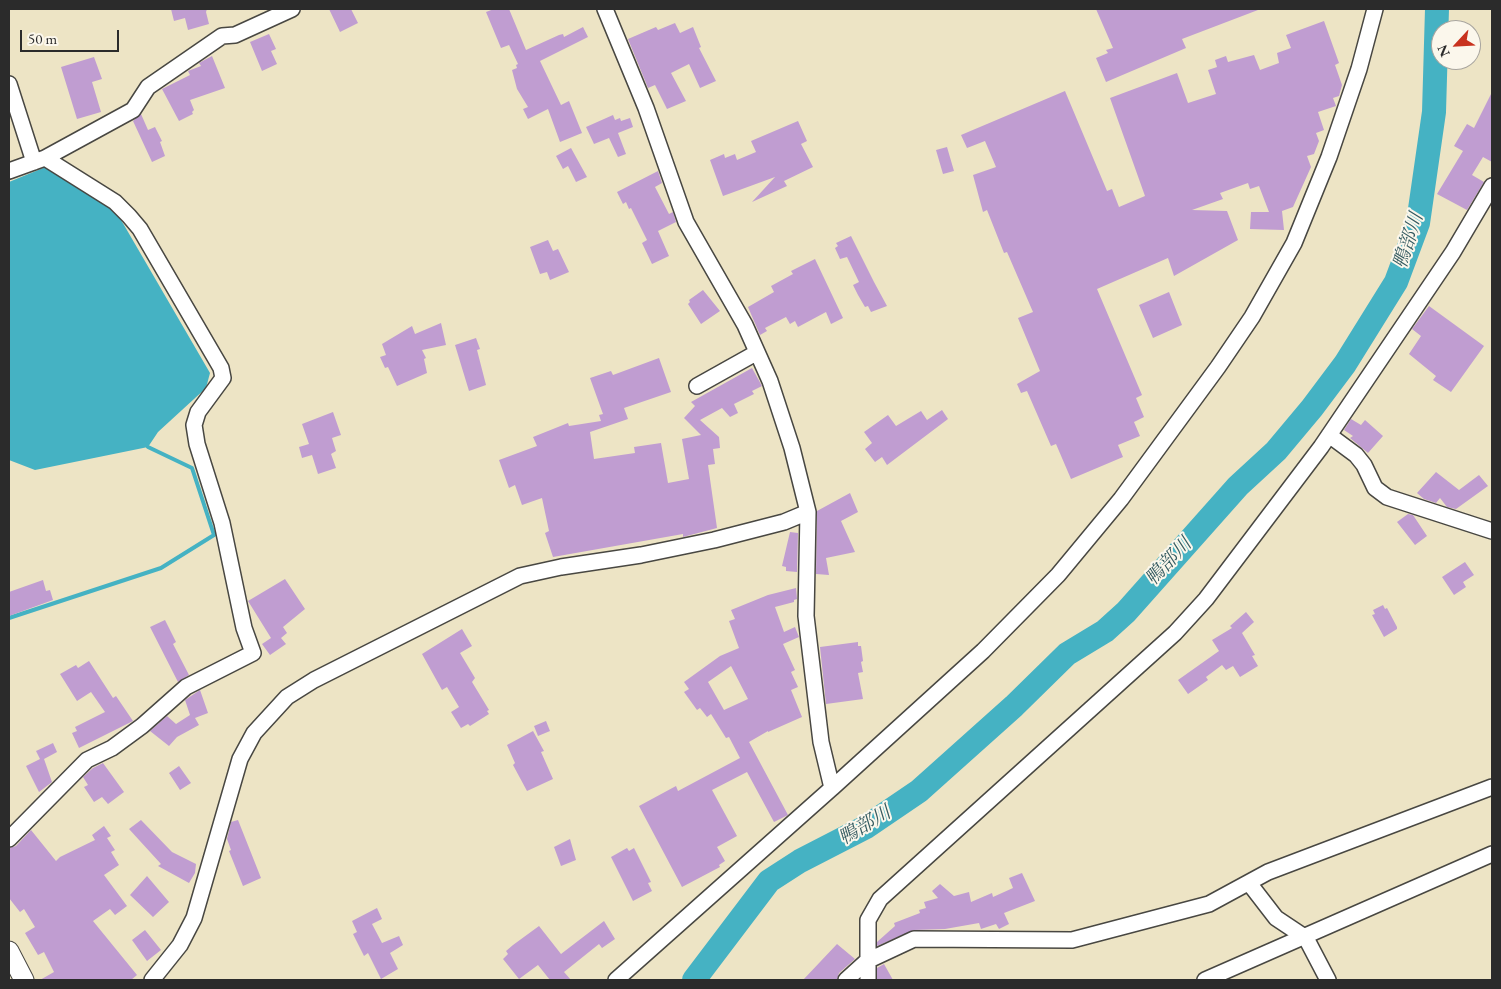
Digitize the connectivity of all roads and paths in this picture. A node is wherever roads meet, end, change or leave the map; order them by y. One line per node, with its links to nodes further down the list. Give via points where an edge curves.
1 (292, 9): 5 (street, via 235,35 222,36 148,87 132,110)
2 (605, 9): 8 (street, via 646,108 686,222 745,325)
3 (1375, 9): 14 (street, via 1338,130 1294,243 1252,317 1218,368 1121,499 1058,575 983,651)
4 (9, 84): 5 (street)
5 (39, 160): 6 (street); 15 (street, via 115,202 129,216 140,229 220,368 223,378 198,412 194,425 196,444 222,523 244,628 253,652 186,687 142,726 112,748 87,760)
6 (9, 171)
7 (1492, 186): 10 (street, via 1453,252)
8 (756, 353): 9 (street); 11 (street, via 770,381 792,448)
9 (697, 386)
10 (1329, 435): 12 (street, via 1356,455 1375,488 1386,497); 20 (street, via 1206,599 1175,633 880,899 868,920)
11 (808, 512): 14 (street, via 806,616 821,742); 22 (street, via 784,522 714,540 520,576 314,680 288,697 254,733 240,759 194,918 180,945)
12 (1492, 531)
13 (1492, 787): 17 (street, via 1268,872)
14 (832, 788): 23 (street)
15 (9, 840)
16 (1492, 854): 18 (street)
17 (1249, 883): 18 (street, via 1276,918); 20 (street, via 1209,904 1072,940 914,939)
18 (1306, 938): 26 (street); 27 (street)
19 (9, 951): 21 (main road)
20 (867, 961): 24 (street); 25 (street)
21 (24, 980)
22 (152, 980)
23 (616, 980)
24 (846, 980)
25 (868, 980)
26 (1205, 980)
27 (1328, 980)

